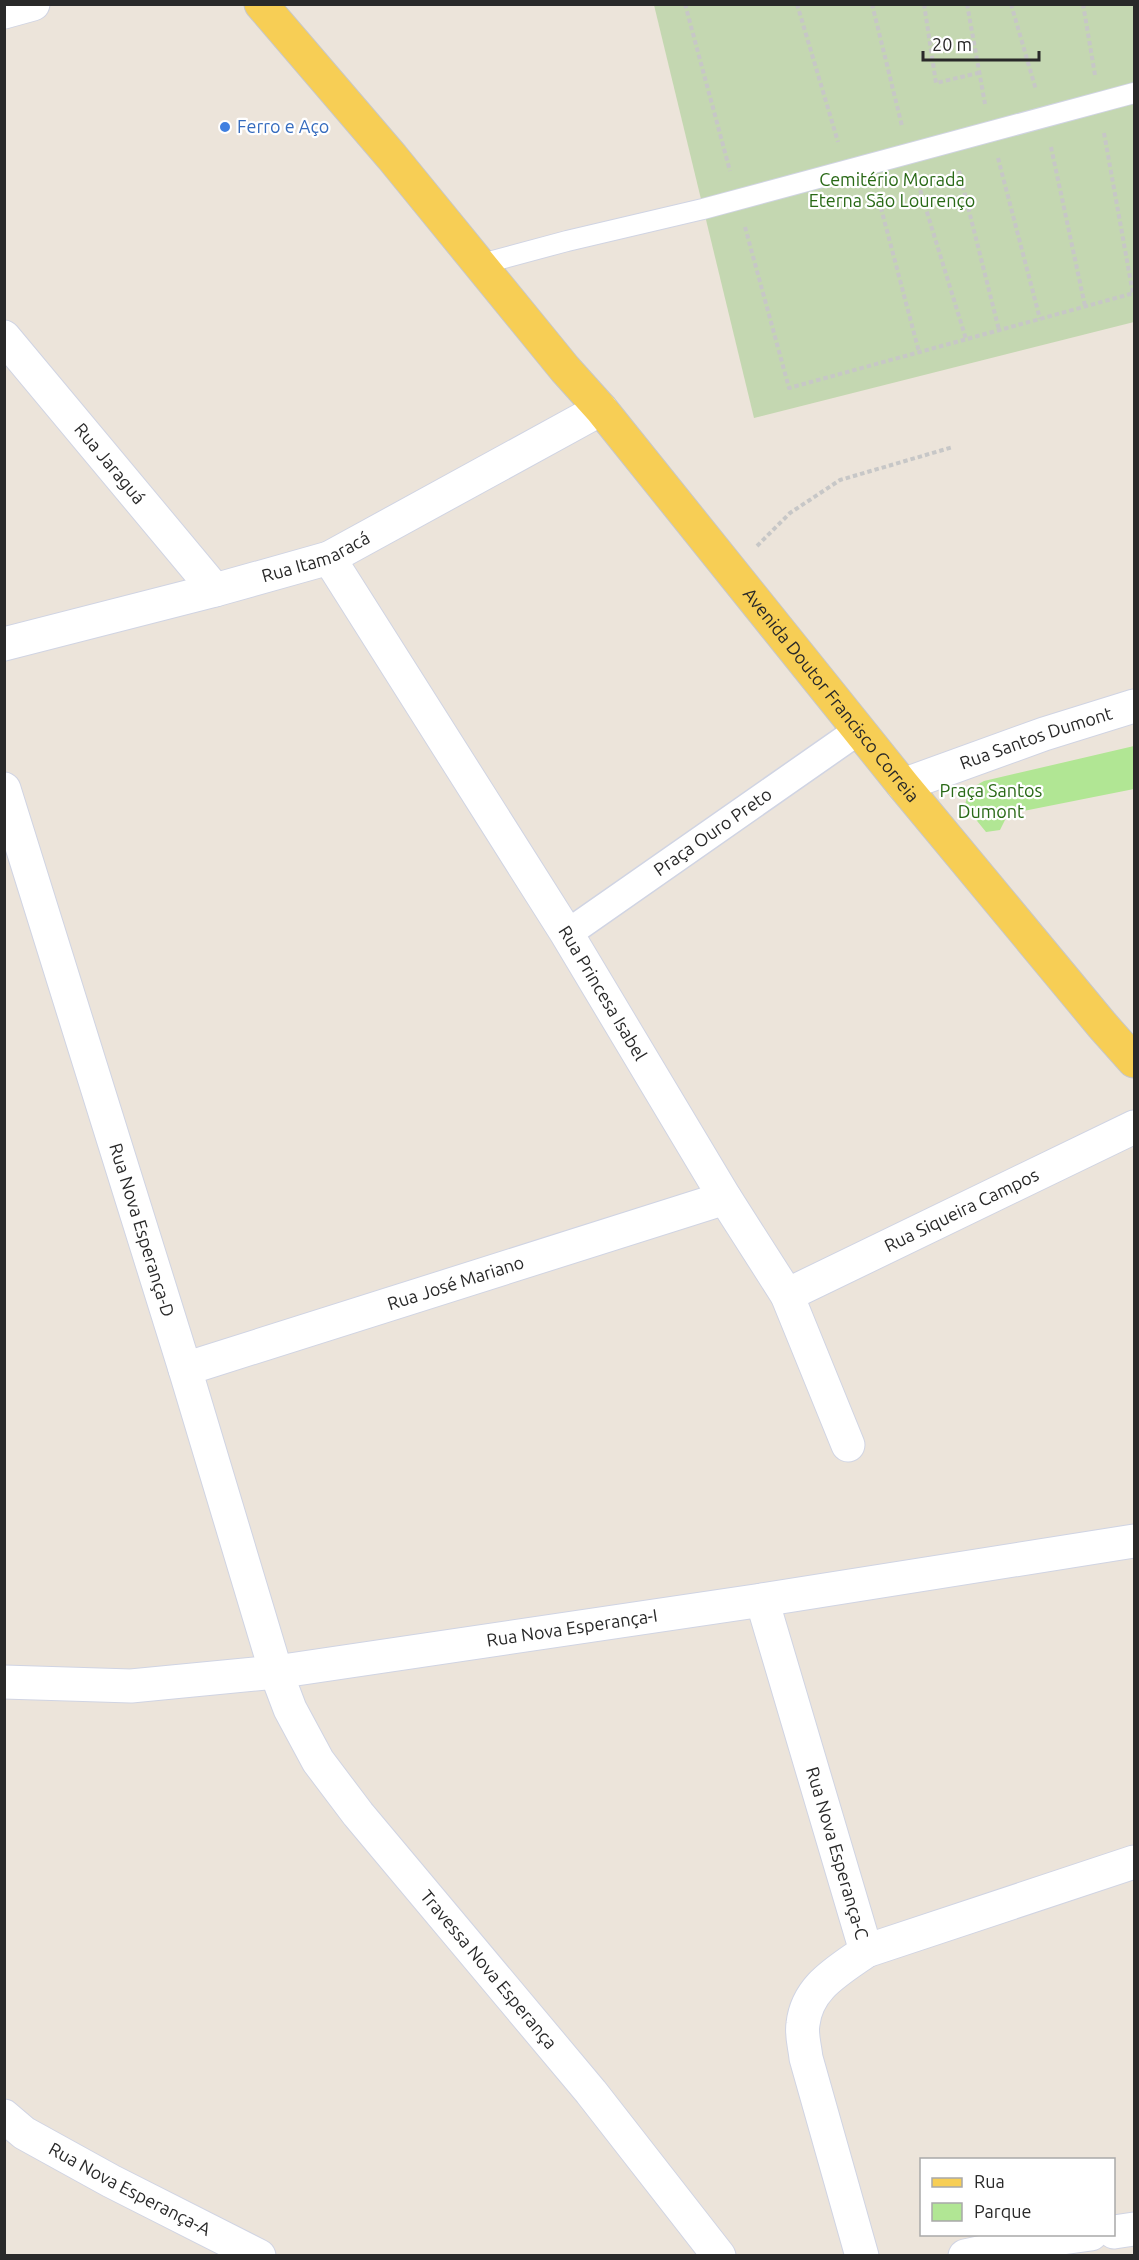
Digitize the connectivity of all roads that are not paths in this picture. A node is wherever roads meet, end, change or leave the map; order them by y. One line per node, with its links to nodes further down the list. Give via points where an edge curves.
1 (33, 4): 3 (street)
2 (261, 4): 5 (main road, Avenida Doutor Francisco Correia)
3 (4, 12)
4 (1134, 93): 5 (lane, via 704,209)
5 (478, 265): 7 (main road, Avenida Doutor Francisco Correia)
6 (4, 337): 9 (street, Rua Jaraguá)
7 (601, 409): 8 (street, Rua Itamaracá); 12 (main road, Avenida Doutor Francisco Correia)
8 (329, 558): 9 (street, Rua Itamaracá); 15 (street, Rua Princesa Isabel)
9 (215, 590): 10 (street, Rua Itamaracá)
10 (4, 644)
11 (1134, 706): 13 (street, Rua Santos Dumont)
12 (859, 730): 13 (main road, Avenida Doutor Francisco Correia); 15 (street, Praça Ouro Preto)
13 (903, 785): 16 (main road, Avenida Doutor Francisco Correia)
14 (4, 789): 20 (street, Rua Nova Esperança-D)
15 (567, 934): 18 (street, Rua Princesa Isabel)
16 (1132, 1054)
17 (1134, 1128): 19 (street, Rua Siqueira Campos)
18 (724, 1198): 19 (street, Rua Princesa Isabel); 20 (street, Rua José Mariano)
19 (787, 1295): 21 (street, Rua Princesa Isabel)
20 (185, 1369): 24 (street, Rua Nova Esperança-D)
21 (848, 1445)
22 (1134, 1541): 23 (street, Rua Nova Esperança-I)
23 (762, 1600): 24 (street, Rua Nova Esperança-I); 27 (street, Rua Nova Esperança-C)
24 (276, 1672): 25 (street, Rua Nova Esperança-I, via 131,1686); 33 (street, Travessa Nova Esperança, via 290,1709 318,1761 351,1805 591,2092)
25 (4, 1682)
26 (1134, 1862): 27 (street)
27 (866, 1951): 34 (street, Rua Nova Esperança-C, via 820,1985 808,2001 802,2026 806,2058)
28 (4, 2116): 32 (street, Rua Nova Esperança-A, via 24,2133 101,2176)
29 (1134, 2229): 30 (street)
30 (1115, 2232)
31 (1083, 2236): 35 (street)
32 (259, 2256)
33 (719, 2256)
34 (862, 2256)
35 (965, 2256)

